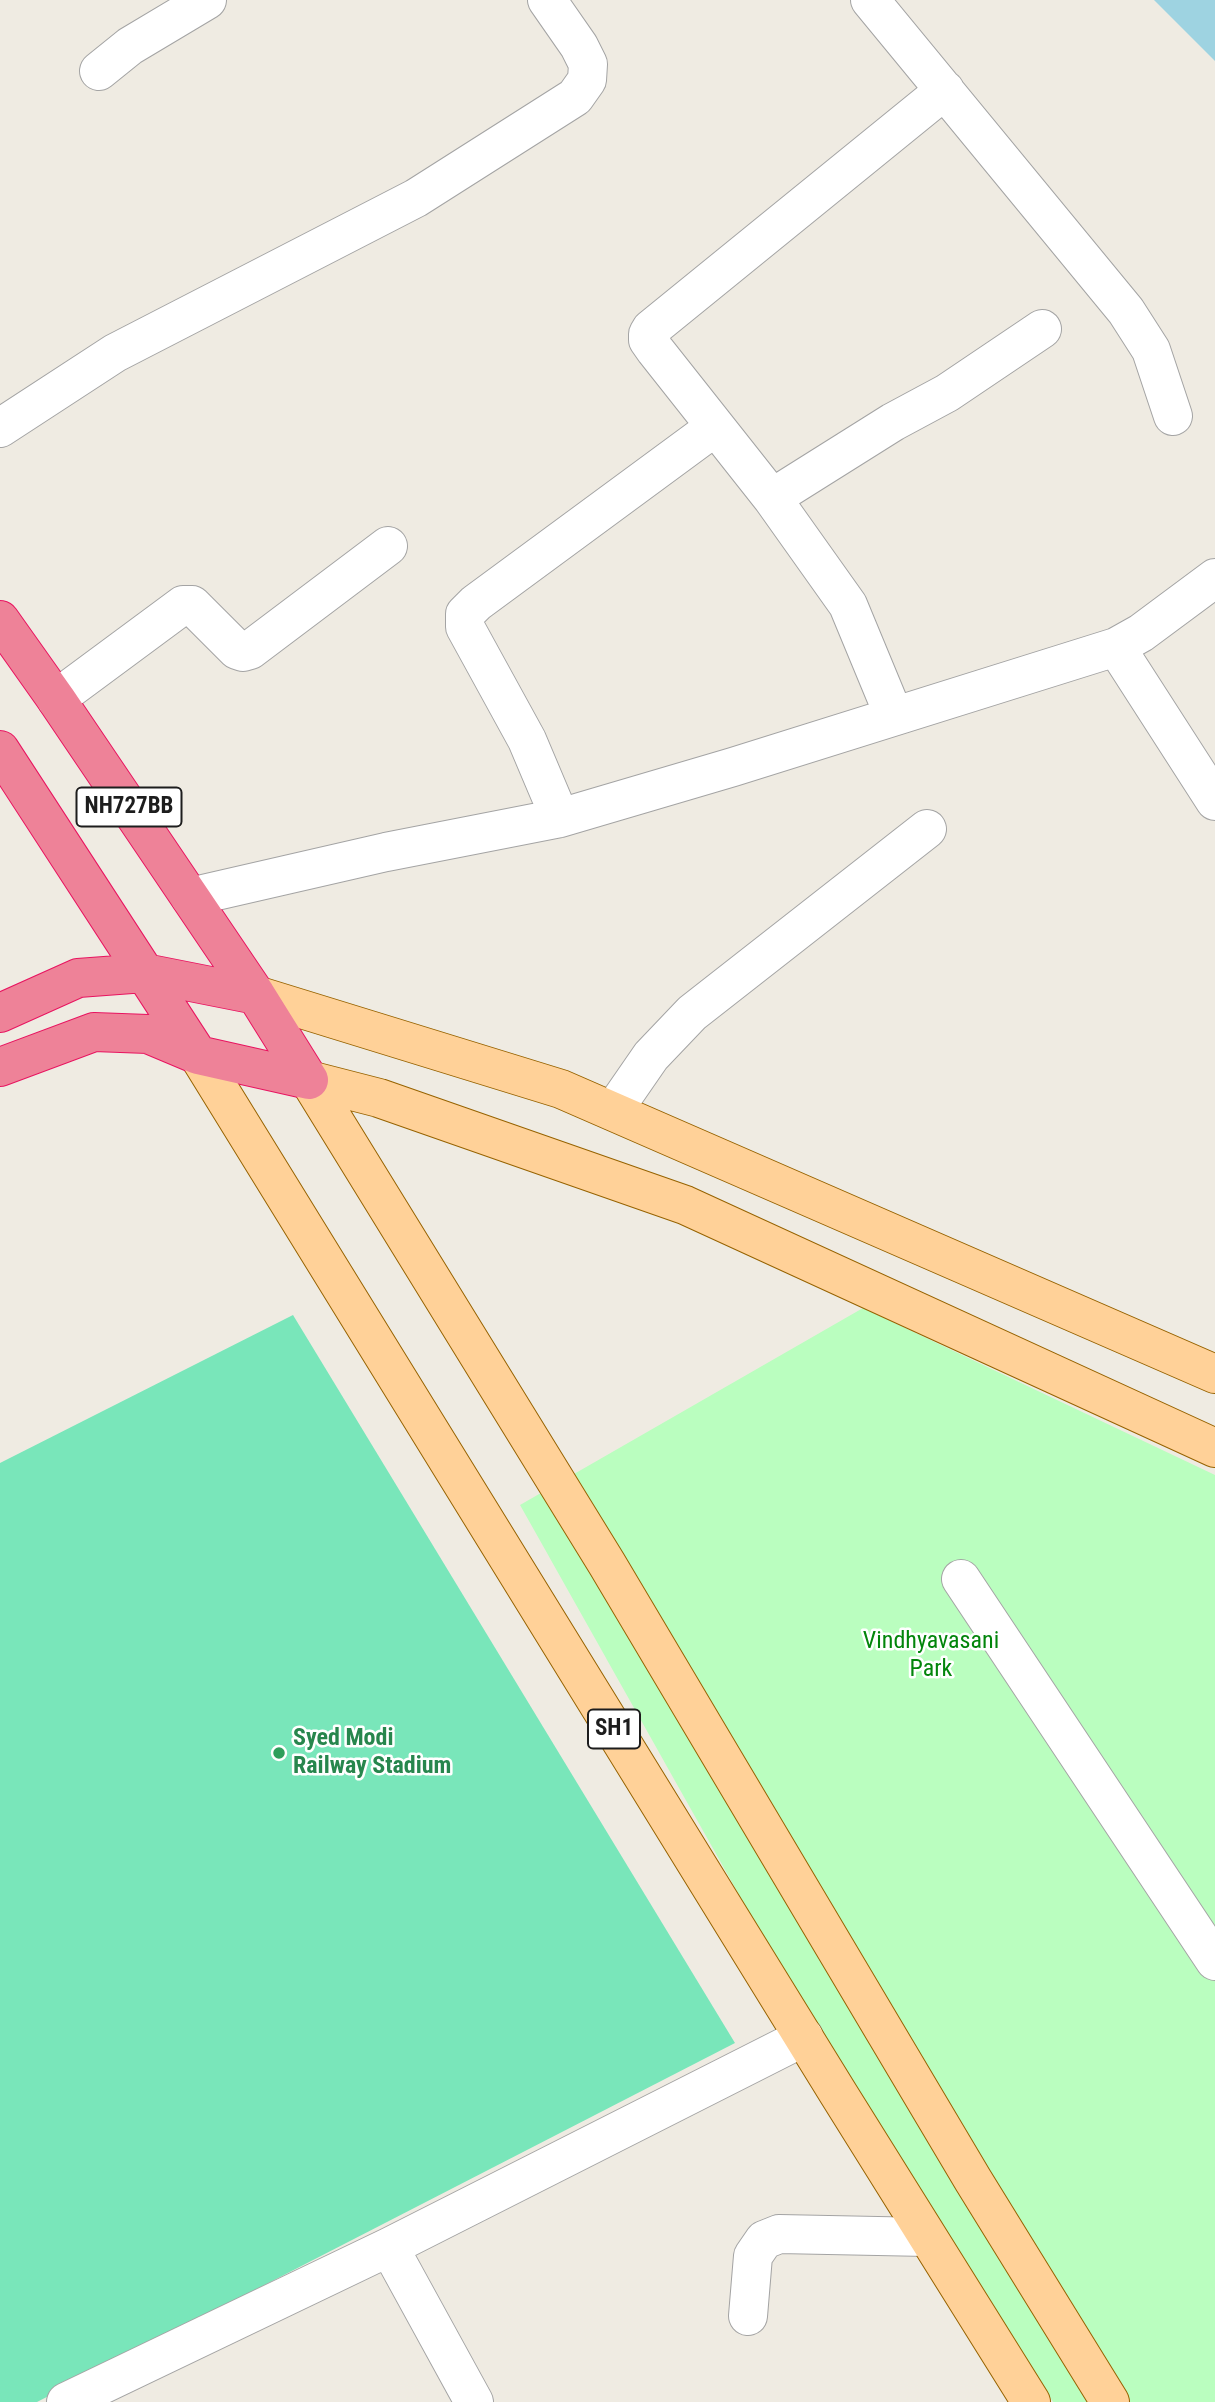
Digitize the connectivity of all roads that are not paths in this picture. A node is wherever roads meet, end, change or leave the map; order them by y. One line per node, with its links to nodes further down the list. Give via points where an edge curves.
1 (207, 0): 4 (street, via 130,46)
2 (547, 0): 9 (street, via 588,64 587,80 575,97 415,198 115,353)
3 (870, 0): 5 (street)
4 (99, 71)
5 (945, 90): 7 (street, via 1126,311 1151,350); 8 (street, via 651,329 648,340 655,351)
6 (1042, 329): 10 (street, via 947,393)
7 (1173, 416)
8 (715, 427): 10 (street); 19 (street, via 465,614 465,627 527,740)
9 (0, 428)
10 (772, 498): 16 (street, via 848,605)
11 (388, 546): 15 (street, via 250,650 237,650 192,605 183,605)
12 (1215, 578): 14 (street)
13 (0, 620): 15 (highway, NH727BB)
14 (1116, 648): 16 (street); 18 (street)
15 (56, 699): 21 (highway, NH727BB)
16 (894, 716): 19 (street)
17 (0, 750): 22 (highway, NH727BB)
18 (1215, 801)
19 (559, 818): 21 (street)
20 (927, 829): 28 (street, via 692,1013 651,1056)
21 (190, 897): 23 (highway, NH727BB)
22 (145, 972): 23 (highway); 24 (highway, via 78,978); 25 (highway, NH727BB)
23 (256, 995): 27 (highway, NH727BB); 28 (main road, via 561,1089)
24 (0, 1013)
25 (198, 1055): 26 (highway, via 148,1034 94,1032); 27 (highway); 33 (main road, SH1)
26 (0, 1067)
27 (309, 1080): 30 (main road, via 379,1098 685,1205); 40 (main road, via 607,1564 966,2169)
28 (613, 1111): 29 (main road)
29 (1215, 1374)
30 (1215, 1448)
31 (961, 1579): 32 (street)
32 (1215, 1961)
33 (804, 2037): 34 (main road, SH1); 35 (street)
34 (927, 2237): 36 (street, via 779,2234 764,2240 753,2256); 39 (main road, SH1)
35 (389, 2246): 37 (street); 38 (street)
36 (748, 2316)
37 (66, 2402)
38 (474, 2402)
39 (1031, 2402)
40 (1110, 2402)

